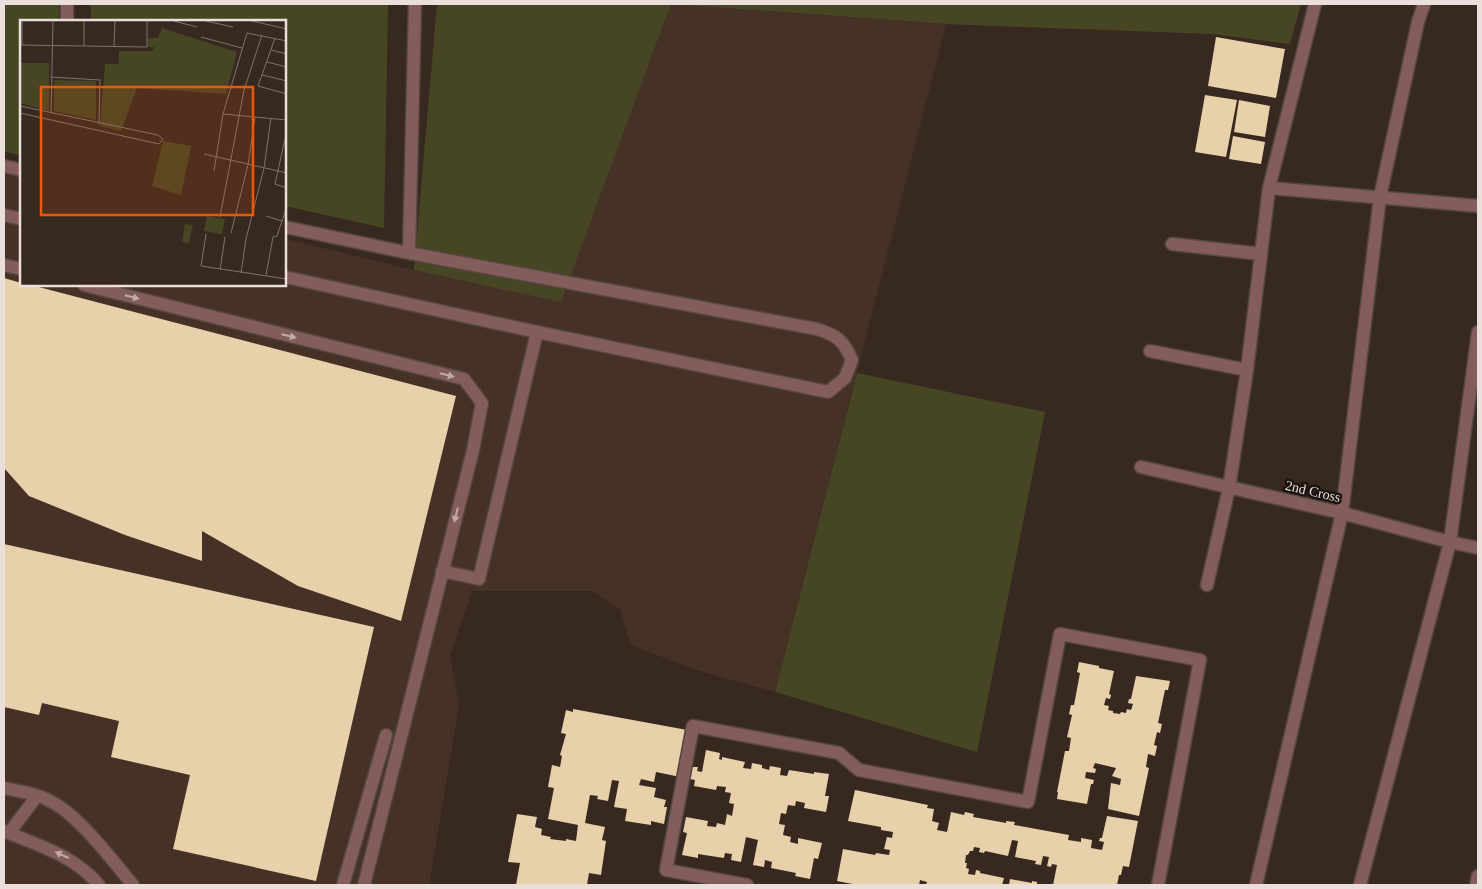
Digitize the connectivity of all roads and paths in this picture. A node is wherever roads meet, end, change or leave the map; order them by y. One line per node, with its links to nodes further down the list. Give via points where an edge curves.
1 (67, 4): 5 (street)
2 (415, 4): 15 (street)
3 (1315, 4): 8 (street)
4 (1424, 4): 9 (street)
5 (67, 20)
6 (4, 166): 7 (street)
7 (20, 170)
8 (1269, 188): 9 (street); 16 (street)
9 (1380, 198): 10 (street); 27 (street)
10 (1478, 206)
11 (4, 215): 12 (street)
12 (20, 219)
13 (286, 226): 15 (street)
14 (1172, 244): 16 (street)
15 (409, 253): 21 (street, via 817,330 844,343 852,360 845,378 828,392)
16 (1261, 254): 24 (street)
17 (4, 265): 18 (street)
18 (20, 269)
19 (286, 277): 21 (street)
20 (88, 286): 30 (street, one-way to 30, via 464,379 482,404)
21 (537, 332): 30 (street, via 479,579)
22 (1478, 332): 28 (street)
23 (1150, 351): 24 (street)
24 (1247, 370): 26 (street)
25 (1141, 467): 26 (street, 2nd Cross)
26 (1228, 488): 27 (street, 2nd Cross); 31 (street)
27 (1342, 513): 28 (street, 2nd Cross); 43 (street)
28 (1450, 542): 29 (street, 2nd Cross); 44 (street)
29 (1478, 548)
30 (442, 571): 40 (street)
31 (1207, 585)
32 (386, 734): 39 (street)
33 (4, 788): 34 (street)
34 (38, 796): 35 (street); 38 (street, via 71,815)
35 (6, 832): 37 (street, one-way to 35, via 67,857)
36 (1478, 876): 45 (street)
37 (100, 885)
38 (133, 885)
39 (344, 885)
40 (364, 885)
41 (747, 885): 42 (street, via 666,870 694,726 839,753 859,770 1028,802 1060,634 1200,660)
42 (1158, 885)
43 (1256, 885)
44 (1360, 885)
45 (1476, 885)

